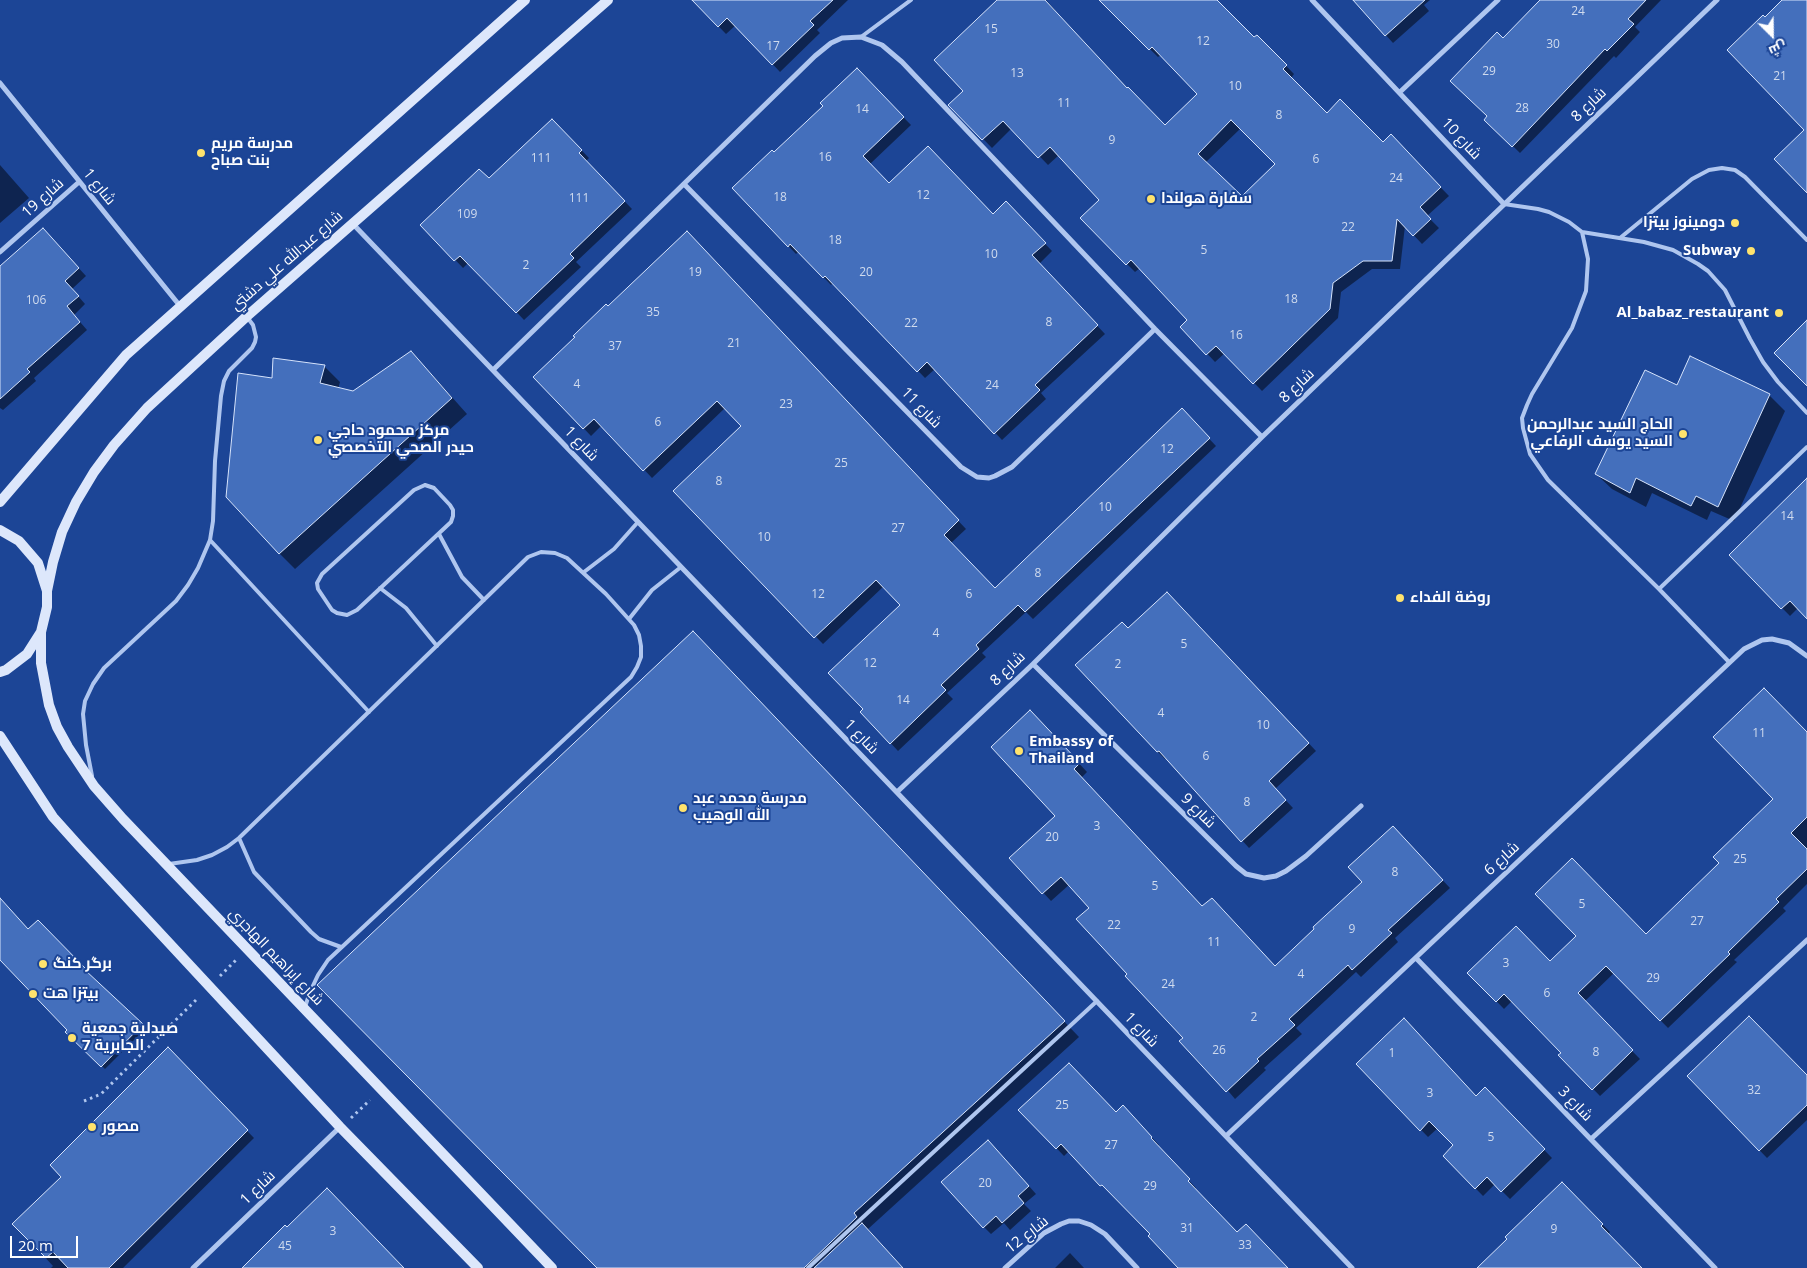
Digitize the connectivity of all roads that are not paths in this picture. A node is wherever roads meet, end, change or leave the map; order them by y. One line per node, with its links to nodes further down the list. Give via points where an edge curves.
1 (525, 0): 18 (main road)
2 (608, 0): 13 (main road, شارع عبدالله علي دشتي)
3 (911, 0): 7 (lane)
4 (1312, 0): 9 (street, شارع 10)
5 (1498, 0): 9 (street)
6 (1717, 0): 12 (street, شارع 8)
7 (861, 37): 11 (street, via 842,38 815,56); 20 (street, via 882,45 902,62)
8 (0, 82): 10 (street, شارع 1)
9 (1400, 92): 12 (street, شارع 10)
10 (79, 182): 17 (street, شارع 19); 18 (street, شارع 1)
11 (684, 184): 20 (street, شارع 11, via 954,460 977,477 989,478 1012,467); 21 (street)
12 (1504, 204): 14 (lane, via 1550,212); 23 (street, شارع 8)
13 (352, 223): 19 (main road, شارع عبدالله علي دشتي); 21 (street, شارع 1)
14 (1582, 232): 15 (lane); 33 (lane, via 1588,259 1586,291 1572,328 1532,394 1522,418 1523,428 1530,454 1541,471)
15 (1620, 238): 16 (lane, via 1692,178 1722,168 1745,176); 22 (lane, via 1673,250 1708,271 1726,290 1763,362)
16 (1807, 240)
17 (0, 252)
18 (180, 306): 25 (main road, via 126,355)
19 (246, 317): 29 (lane, via 253,325 256,337 252,348 224,381); 34 (main road, شارع عبدالله علي دشتي, via 147,408 94,472 62,532)
20 (1155, 329): 23 (street)
21 (493, 370): 26 (street, شارع 1)
22 (1807, 413)
23 (1262, 437): 41 (street, شارع 8)
24 (1807, 448): 33 (lane)
25 (0, 502)
26 (638, 522): 30 (street, شارع 1); 31 (lane, via 614,550)
27 (0, 530): 34 (main road, via 19,541 38,563)
28 (439, 534): 32 (lane); 32 (lane, via 451,522 453,510 434,488 425,485 414,490 322,574 317,583 320,594 332,610 342,615 352,613); 35 (lane, via 462,576)
29 (210, 540): 43 (lane); 45 (lane, via 198,568 176,601 104,668 93,684 83,714)
30 (681, 567): 36 (lane, via 652,590); 46 (street, شارع 1)
31 (584, 572): 35 (lane, via 567,558 541,552 528,558); 36 (lane)
32 (380, 588): 38 (lane, via 406,608)
33 (1659, 589): 40 (lane)
34 (47, 591): 37 (main road, شارع عبدالله علي دشتي)
35 (484, 600): 38 (lane)
36 (629, 619): 51 (lane, via 639,635 641,646 639,662 631,677)
37 (41, 632): 42 (main road, via 27,654); 45 (main road, شارع إبراهيم الهاجري, via 41,662 49,705 68,747)
38 (437, 646): 43 (lane)
39 (1807, 656): 40 (street, شارع 6, via 1789,643 1772,639 1752,644)
40 (1729, 662): 52 (street, شارع 6)
41 (1033, 664): 46 (street, شارع 8); 47 (street, شارع 9, via 1246,874 1264,878 1286,871)
42 (0, 672)
43 (369, 712): 48 (lane)
44 (0, 736): 55 (main road, via 53,817)
45 (94, 786): 49 (main road, شارع إبراهيم الهاجري)
46 (897, 792): 53 (street, شارع 1)
47 (1361, 806)
48 (239, 838): 49 (lane, via 212,855); 51 (lane, via 254,872 319,939)
49 (166, 864): 54 (main road, شارع إبراهيم الهاجري)
50 (1807, 940): 57 (street)
51 (341, 947): 54 (lane, via 318,975)
52 (1416, 958): 56 (street, شارع 6); 57 (street, شارع 3)
53 (1097, 1001): 56 (street, شارع 1); 61 (lane)
54 (305, 1010): 60 (main road, شارع إبراهيم الهاجري)
55 (340, 1127): 58 (street, شارع 1); 59 (main road)
56 (1226, 1136): 64 (street, شارع 1)
57 (1591, 1139): 65 (street, شارع 3)
58 (195, 1267)
59 (478, 1268)
60 (552, 1268)
61 (808, 1268)
62 (1005, 1268): 63 (street, شارع 12, via 1044,1233 1061,1224 1079,1221 1105,1234)
63 (1137, 1268)
64 (1352, 1268)
65 (1715, 1268)

